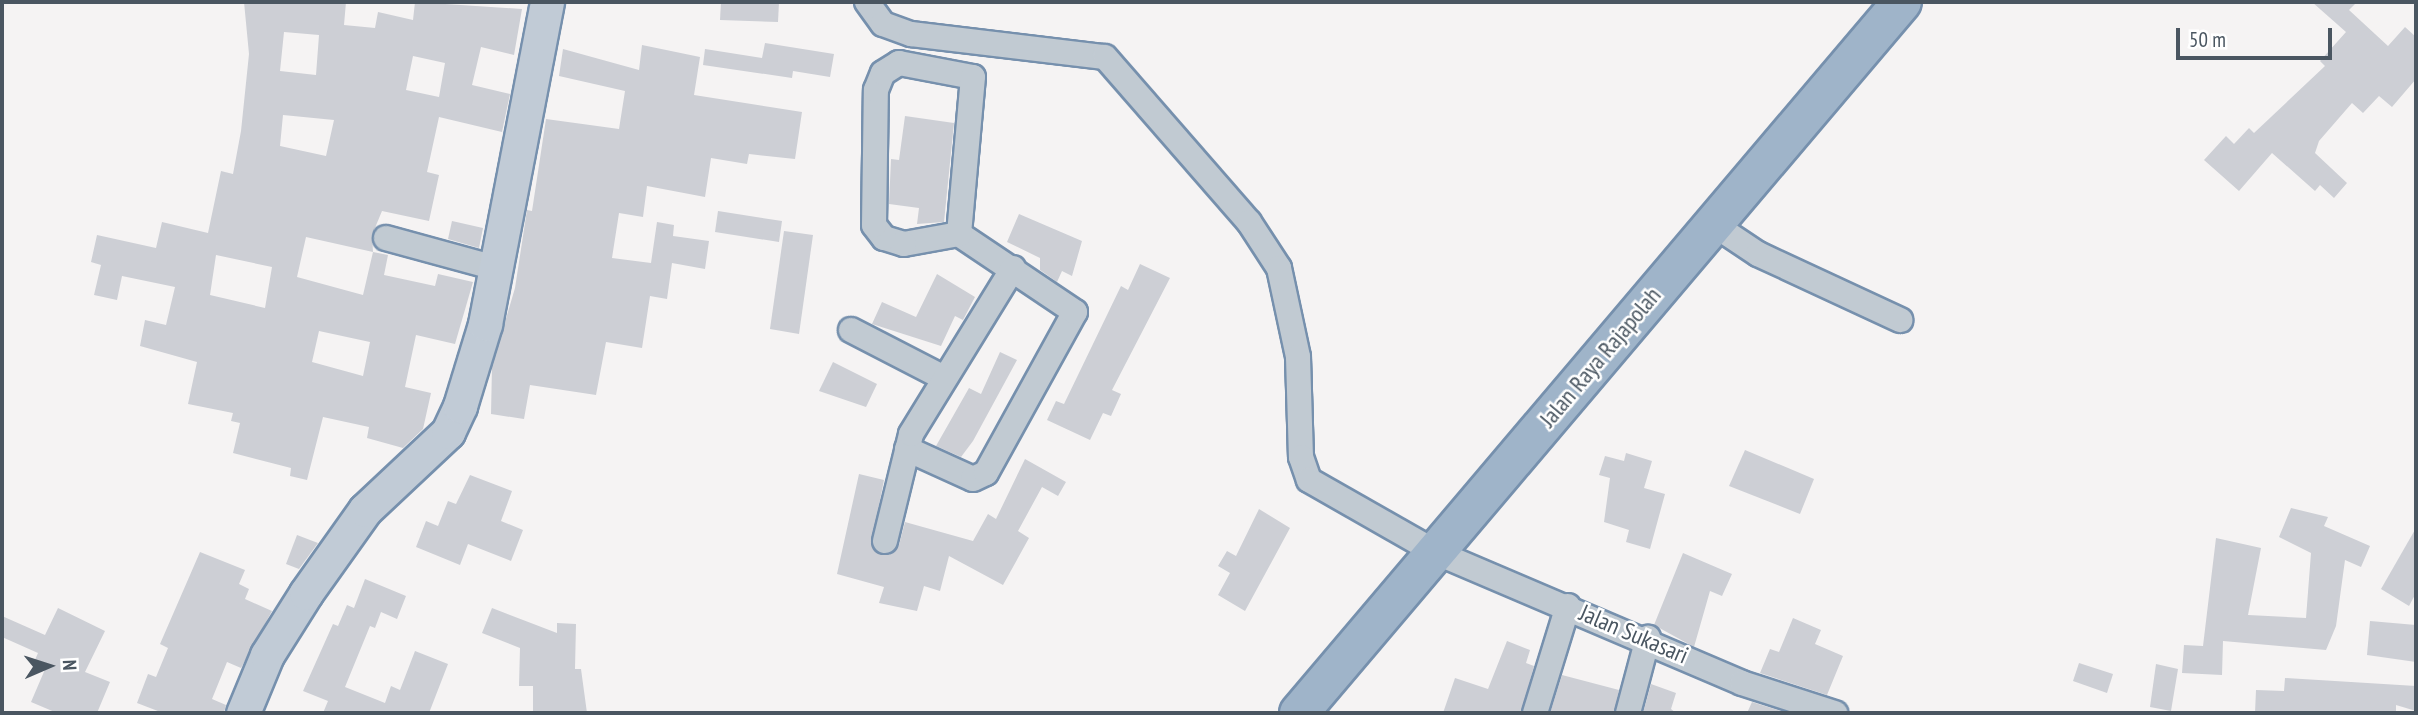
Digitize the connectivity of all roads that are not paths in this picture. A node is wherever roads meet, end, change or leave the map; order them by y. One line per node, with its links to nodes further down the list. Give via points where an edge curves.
1 (547, 2): 9 (main road)
2 (867, 2): 4 (street, Jalan Sukasari, via 883,23 911,34)
3 (1902, 2): 6 (highway, Jalan Raya Rajapolah)
4 (990, 44): 5 (street); 10 (street, via 971,219 975,234); 17 (street, Jalan Sukasari, via 1105,57 1249,222 1279,268 1298,357 1301,457 1309,480)
5 (973, 77): 7 (street); 7 (street, via 898,63 883,73 876,90 874,225 884,238 904,244)
6 (1713, 224): 12 (street, via 1758,254); 17 (highway, Jalan Raya Rajapolah)
7 (959, 234): 10 (street)
8 (386, 238): 9 (street)
9 (495, 268): 20 (main road, via 485,324 448,432 365,510 267,655)
10 (1013, 268): 11 (street); 14 (street); 15 (street, via 1070,302 1075,317 992,463 973,479)
11 (1090, 310)
12 (1899, 320)
13 (851, 330): 14 (street)
14 (942, 377): 15 (street)
15 (907, 449): 16 (street)
16 (885, 541)
17 (1435, 552): 18 (street, Jalan Sukasari); 21 (highway, Jalan Raya Rajapolah)
18 (1568, 606): 19 (street, Jalan Sukasari); 22 (street)
19 (1648, 638): 23 (street); 24 (street, Jalan Sukasari, via 1742,683)
20 (243, 713)
21 (1299, 713)
22 (1535, 713)
23 (1628, 713)
24 (1835, 713)

